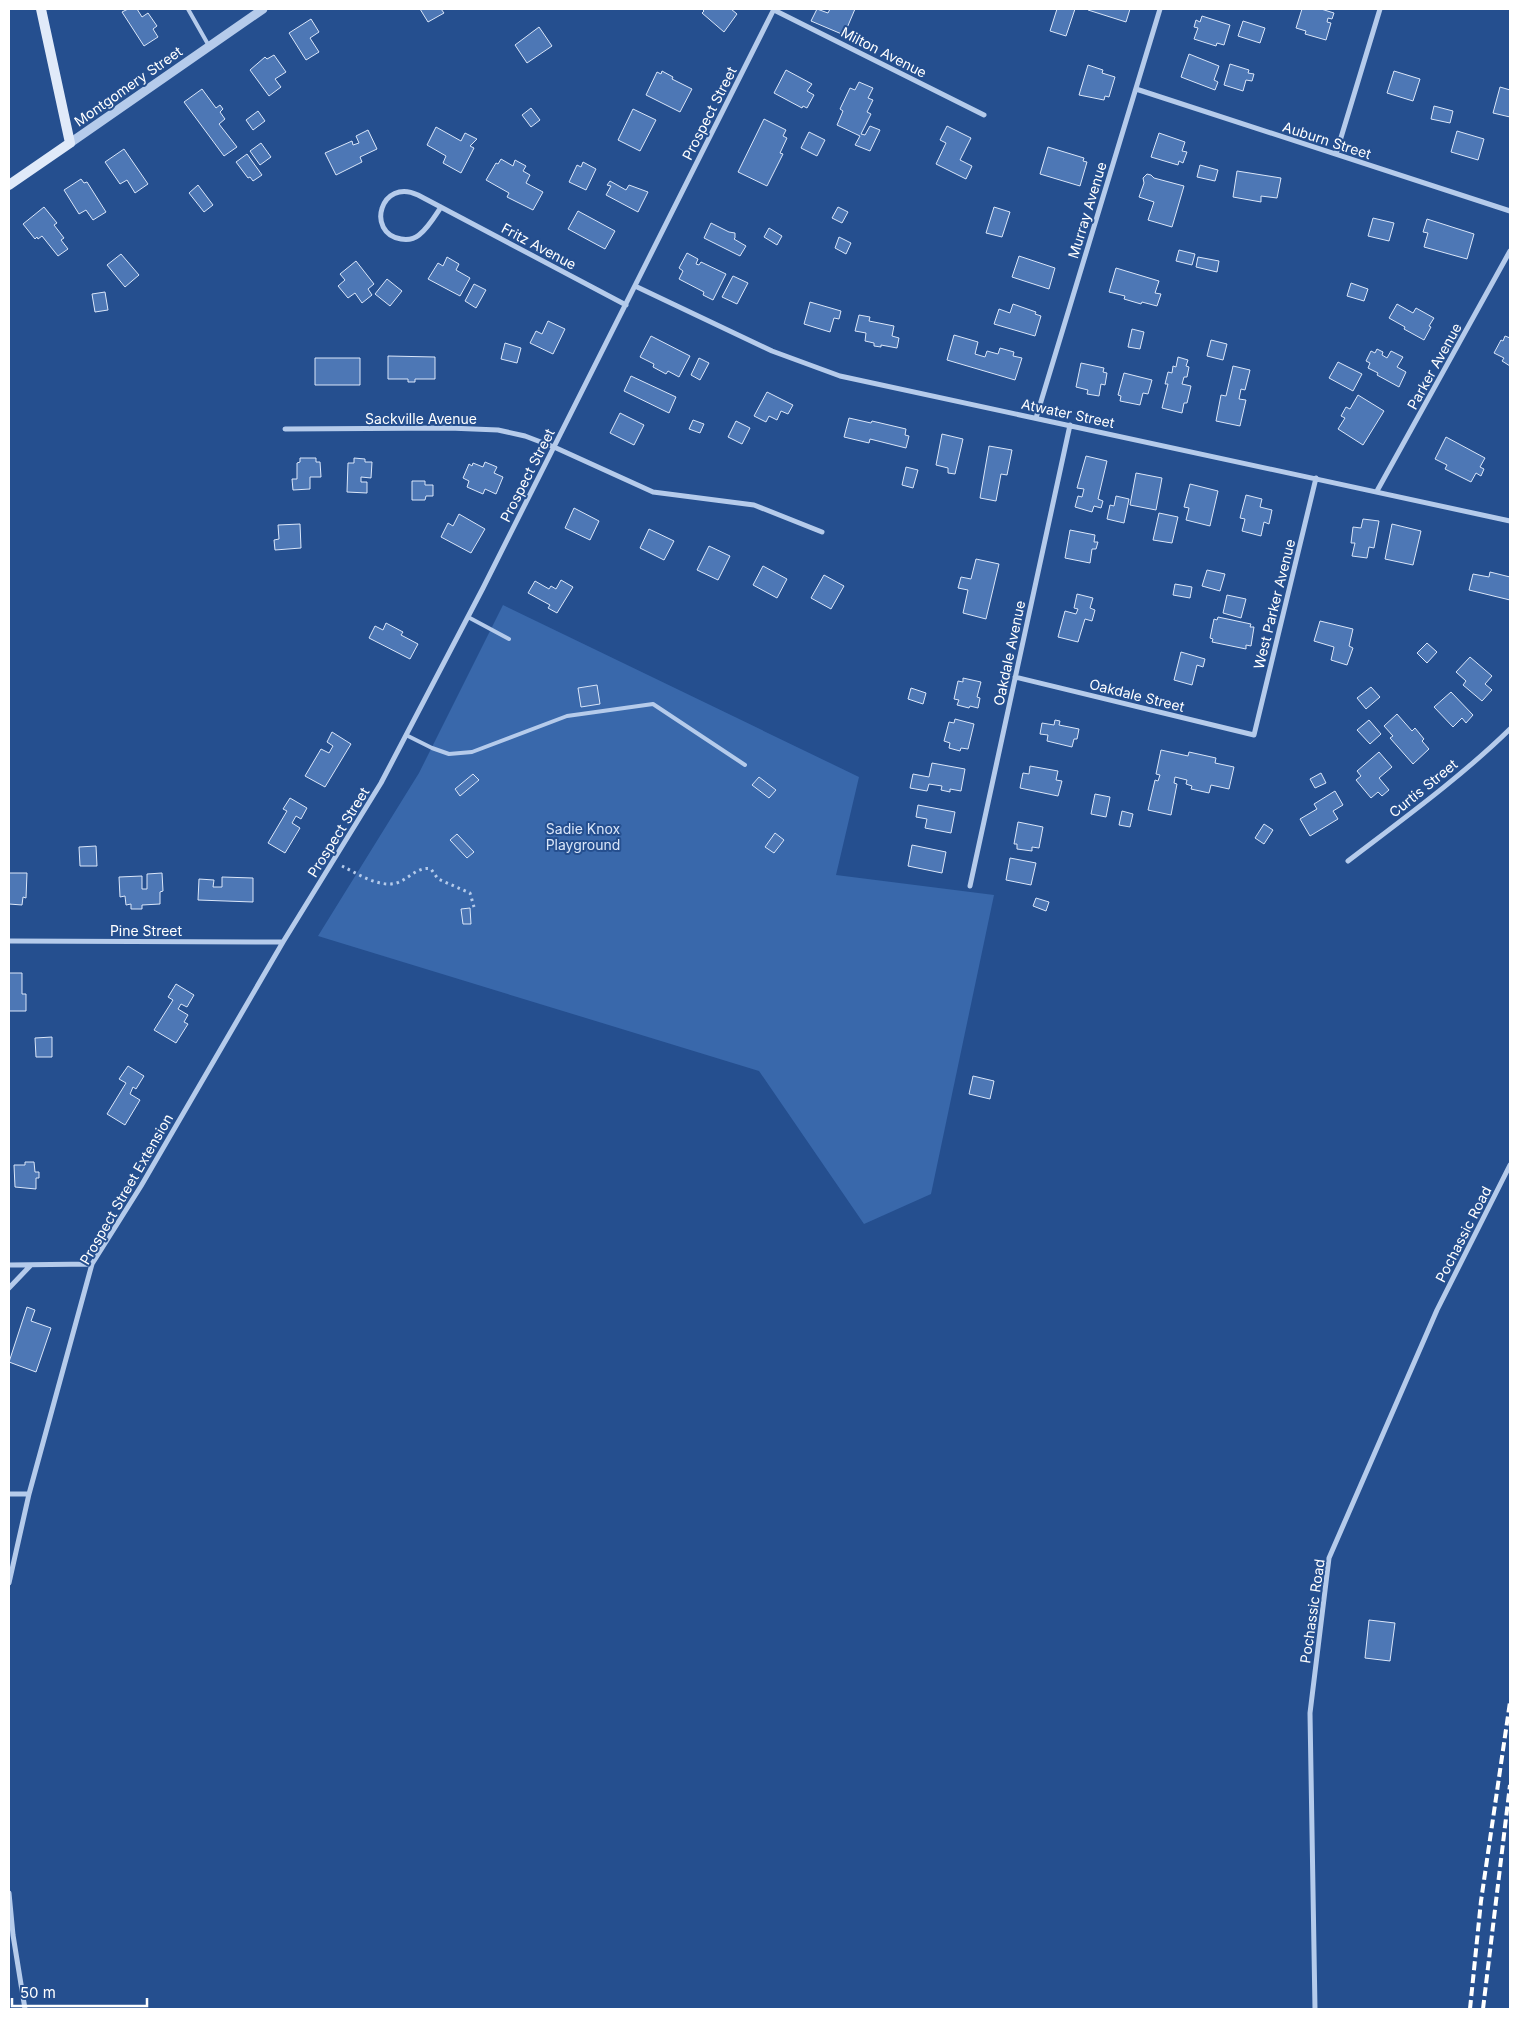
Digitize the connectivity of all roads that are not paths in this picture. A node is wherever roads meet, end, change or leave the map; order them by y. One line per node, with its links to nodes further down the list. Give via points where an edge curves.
1 (41, 9): 10 (main road)
2 (188, 9): 7 (lane)
3 (263, 9): 7 (street, Montgomery Street)
4 (774, 9): 9 (street, Milton Avenue); 16 (street, Prospect Street)
5 (1160, 9): 8 (street, Murray Avenue)
6 (1380, 9): 11 (street)
7 (209, 46): 10 (street, Montgomery Street)
8 (1136, 89): 11 (street, Auburn Street); 18 (street, Murray Avenue)
9 (984, 115)
10 (70, 142): 12 (main road, Montgomery Street)
11 (1336, 154): 14 (street, Auburn Street)
12 (9, 185)
13 (441, 207): 13 (street, Fritz Avenue, via 423,232 409,239 394,237 381,220 385,200 401,191 412,192); 17 (street, Fritz Avenue)
14 (1510, 211)
15 (1510, 251): 23 (street, Parker Avenue)
16 (635, 286): 17 (street, Prospect Street); 18 (street, Atwater Street, via 772,351 823,371)
17 (626, 306): 21 (street, Prospect Street)
18 (1036, 418): 19 (street, Atwater Street)
19 (1070, 425): 22 (street, Atwater Street); 28 (street, Oakdale Avenue)
20 (285, 429): 21 (street, Sackville Avenue, via 498,430)
21 (554, 447): 25 (street, Sackville Avenue, via 653,492 754,505); 26 (street, Prospect Street)
22 (1316, 478): 23 (street, Atwater Street); 31 (street, West Parker Avenue)
23 (1377, 491): 24 (street, Atwater Street)
24 (1510, 521)
25 (822, 532)
26 (468, 617): 27 (lane); 30 (street, Prospect Street)
27 (509, 639)
28 (1015, 677): 31 (street, Oakdale Street); 34 (street, Oakdale Avenue)
29 (1510, 729): 33 (street, Curtis Street, via 1427,800)
30 (406, 735): 32 (lane, via 449,754 472,752 568,716 652,704); 36 (street, Prospect Street, via 381,783)
31 (1254, 735)
32 (745, 765)
33 (1348, 861)
34 (970, 886)
35 (9, 941): 36 (street, Pine Street)
36 (283, 942): 39 (street, Prospect Street Extension)
37 (1510, 1165): 48 (street, Pochassic Road, via 1438,1310 1330,1558 1310,1714)
38 (31, 1264): 39 (street); 40 (street); 41 (street)
39 (92, 1264): 43 (street, Prospect Street Extension)
40 (9, 1265)
41 (9, 1288)
42 (9, 1494): 43 (street)
43 (29, 1494): 44 (street, Prospect Street Extension)
44 (9, 1583)
45 (9, 1893): 46 (street)
46 (11, 1935): 47 (street)
47 (25, 2009)
48 (1315, 2009)

